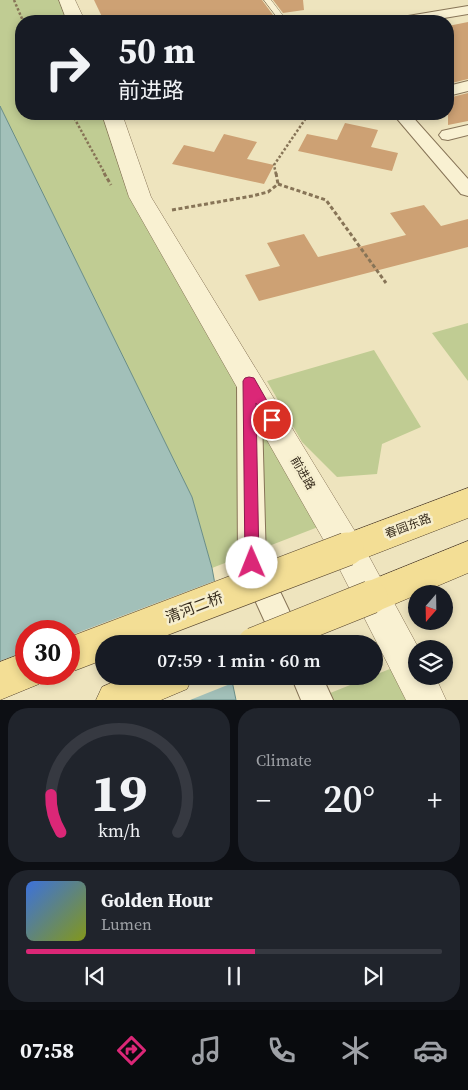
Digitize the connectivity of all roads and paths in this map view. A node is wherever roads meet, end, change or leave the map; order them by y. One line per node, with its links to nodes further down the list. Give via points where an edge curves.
1 (14, 0): 6 (path)
2 (67, 0): 7 (street)
3 (267, 0): 8 (lane)
4 (422, 5): 9 (street)
5 (468, 10): 9 (street)
6 (20, 15)
7 (73, 15)
8 (279, 15)
9 (434, 15)
10 (468, 86): 11 (street)
11 (454, 90)
12 (114, 120): 19 (street, 前进路, via 140,197)
13 (305, 120): 17 (path, via 274,165)
14 (406, 120): 18 (street)
15 (468, 130): 16 (street)
16 (448, 135)
17 (278, 184): 19 (path, via 268,192 252,196); 20 (path, via 326,200)
18 (468, 190)
19 (151, 214): 21 (street, 前进路)
20 (386, 283)
21 (249, 381): 23 (street, 前进路); 27 (street, via 252,563)
22 (468, 503): 23 (main road, 春园东路)
23 (347, 549): 25 (street, 前进路); 28 (main road, 清河二桥, bridge)
24 (468, 557): 25 (main road)
25 (371, 597): 26 (main road, bridge); 35 (street, 前进路)
26 (276, 635)
27 (286, 635)
28 (80, 651)
29 (15, 675): 30 (main road)
30 (0, 681)
31 (152, 685): 33 (main road)
32 (310, 685): 34 (street)
33 (115, 700)
34 (317, 700)
35 (427, 700)

